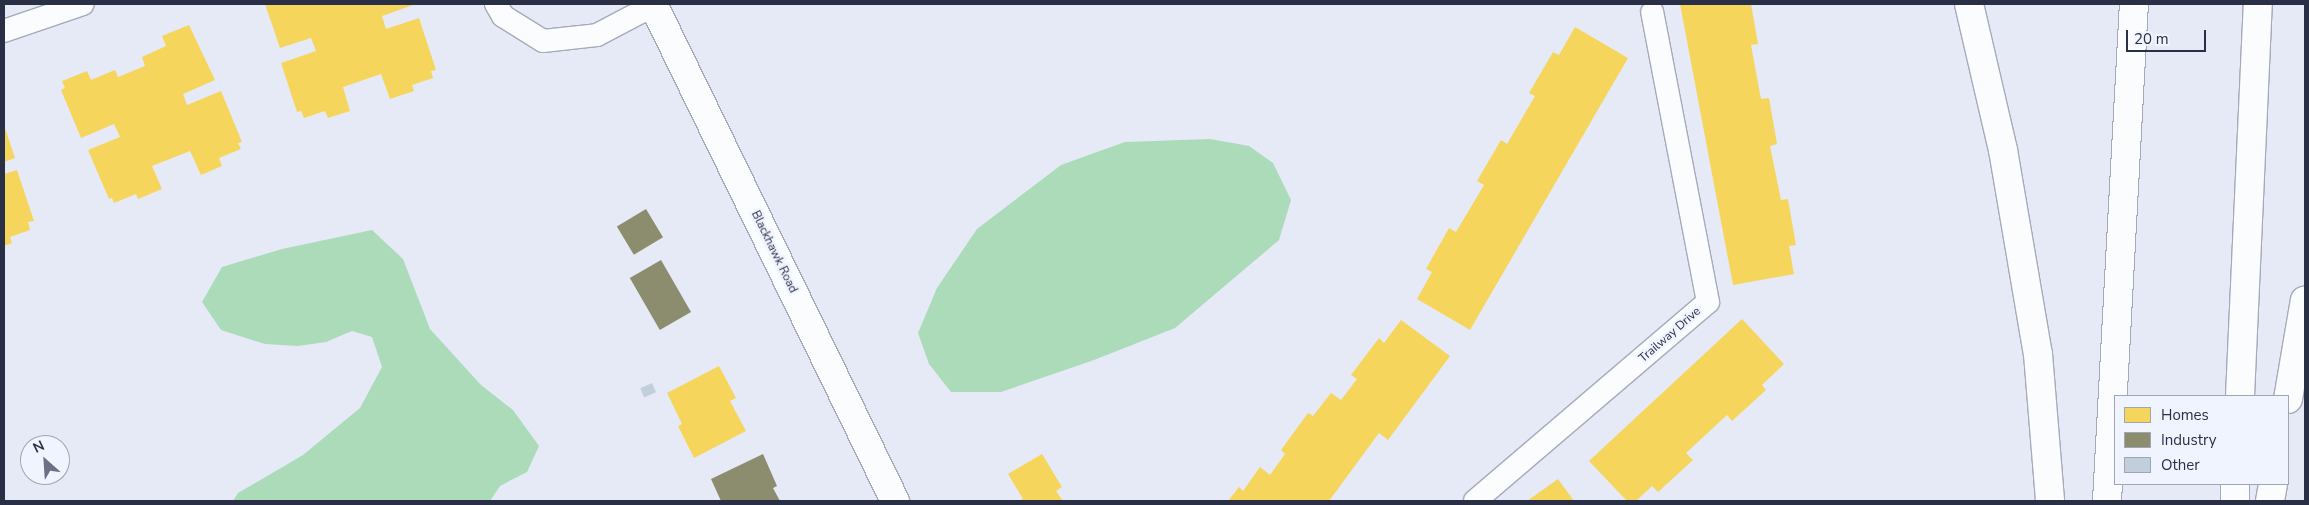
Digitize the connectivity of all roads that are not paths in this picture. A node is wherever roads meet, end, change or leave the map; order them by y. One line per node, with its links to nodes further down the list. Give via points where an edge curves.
1 (83, 4): 8 (street)
2 (496, 4): 3 (street, via 503,16 543,41 597,35)
3 (654, 4): 14 (main road, Blackhawk Road)
4 (1969, 4): 16 (main road, via 2003,150 2038,354)
5 (2134, 4): 17 (main road)
6 (2258, 4): 10 (main road)
7 (1652, 12): 15 (street, Trailway Drive, via 1708,302)
8 (4, 31)
9 (2305, 300): 11 (main road)
10 (2240, 395)
11 (2289, 395)
12 (2236, 485): 18 (main road)
13 (2273, 485): 19 (main road)
14 (895, 501)
15 (1475, 501)
16 (2050, 501)
17 (2108, 501)
18 (2235, 501)
19 (2270, 501)

